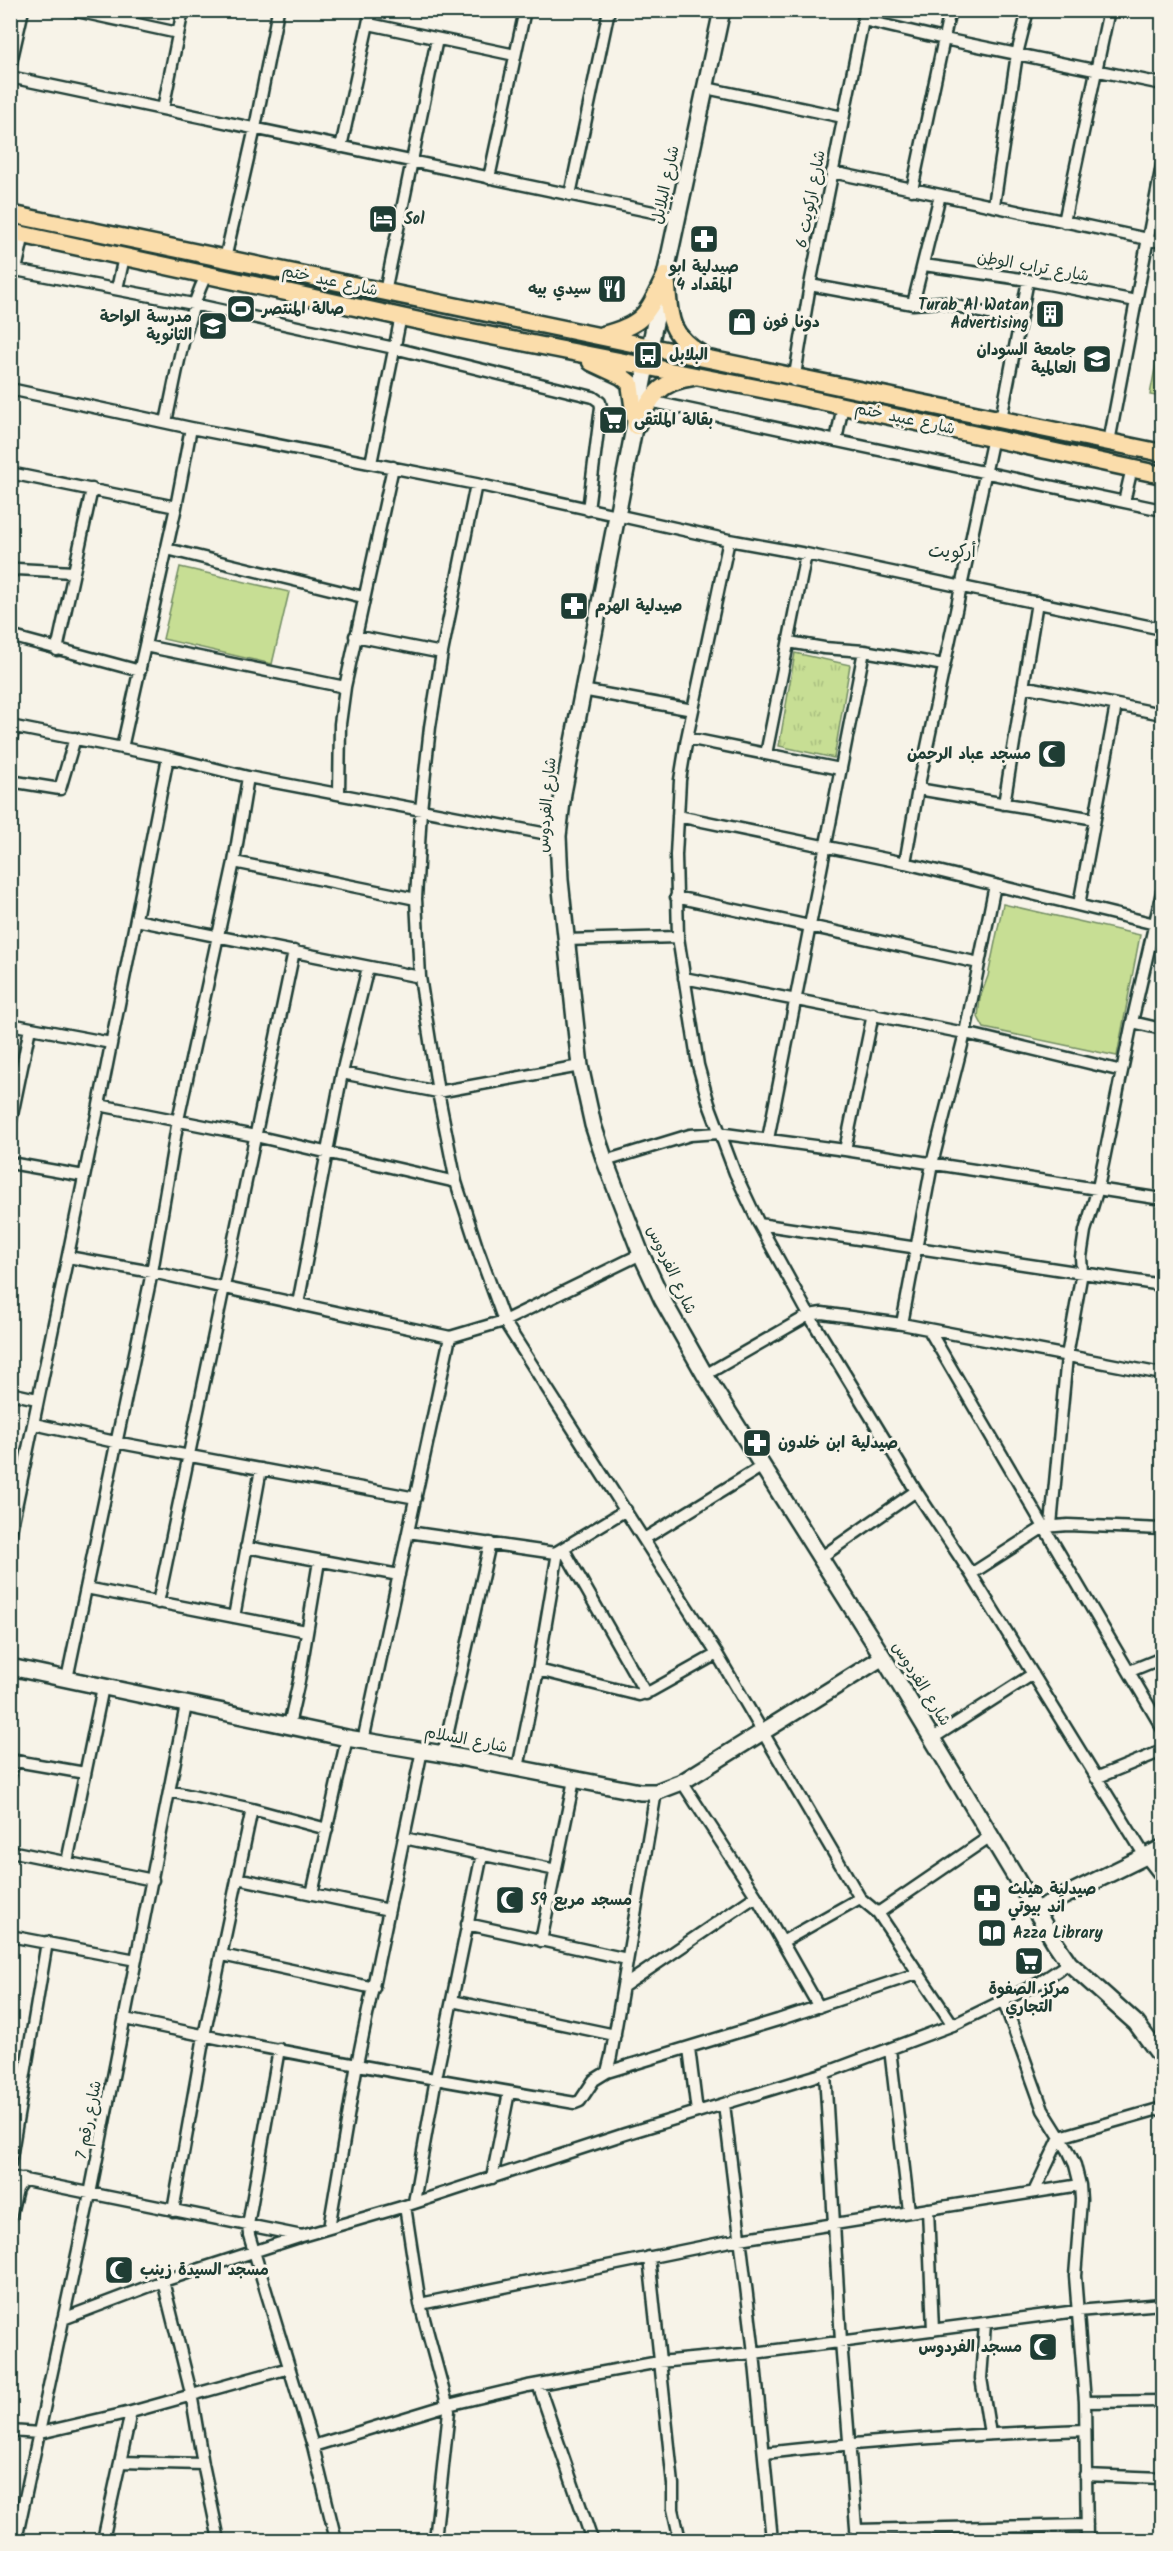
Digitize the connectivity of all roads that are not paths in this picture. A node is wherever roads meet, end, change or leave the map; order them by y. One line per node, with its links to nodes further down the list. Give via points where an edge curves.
1 (23, 10): 20 (street)
2 (72, 10): 12 (street)
3 (183, 10): 15 (street)
4 (278, 10): 27 (street)
5 (371, 10): 14 (street)
6 (525, 10): 19 (street)
7 (609, 10): 34 (street)
8 (950, 10): 17 (street)
9 (1028, 10): 18 (street)
10 (1109, 10): 21 (street)
11 (716, 12): 24 (street, شارع البلابل)
12 (103, 14): 15 (street)
13 (864, 15): 17 (street); 26 (street, شارع اركويت 6)
14 (369, 24): 16 (street); 28 (street)
15 (178, 33): 25 (street)
16 (437, 39): 19 (street); 29 (street)
17 (944, 39): 18 (street); 33 (street)
18 (1017, 54): 21 (street); 36 (street)
19 (515, 55): 32 (street)
20 (10, 67)
21 (1096, 71): 23 (street); 39 (street)
22 (10, 77): 25 (street)
23 (1162, 84)
24 (706, 88): 26 (street); 38 (street, شارع البلابل)
25 (163, 109): 27 (street)
26 (843, 117): 31 (street, شارع اركويت 6)
27 (255, 128): 28 (street); 44 (street)
28 (341, 147): 29 (street)
29 (412, 161): 32 (street); 52 (street)
30 (1162, 165): 41 (street)
31 (832, 172): 33 (street); 50 (street, شارع اركويت 6)
32 (489, 178): 34 (street)
33 (912, 190): 35 (street)
34 (570, 195): 38 (street)
35 (940, 195): 36 (street); 45 (street)
36 (994, 205): 39 (street)
37 (10, 213): 44 (main road, شارع عبد ختم)
38 (677, 217): 48 (street, شارع البلابل)
39 (1064, 222): 41 (street)
40 (17, 233): 43 (main road, شارع عبد ختم); 46 (street)
41 (1149, 239): 42 (street); 53 (street)
42 (1162, 242)
43 (124, 256): 47 (main road, شارع عبد ختم); 51 (street)
44 (225, 259): 52 (main road, شارع عبد ختم)
45 (924, 265): 49 (street, شارع تراب الوطن); 55 (street)
46 (13, 269): 51 (street)
47 (206, 275): 54 (street); 56 (main road, شارع عبد ختم)
48 (666, 275): 58 (main road, via 639,321); 59 (street, شارع البلابل); 62 (main road, via 673,328 689,346)
49 (1028, 280): 53 (street, شارع تراب الوطن); 57 (street)
50 (810, 285): 55 (street); 64 (street, شارع اركويت 6)
51 (117, 290): 54 (street)
52 (385, 292): 58 (main road, شارع عبد ختم)
53 (1136, 301): 76 (street)
54 (193, 304): 60 (street); 71 (street)
55 (913, 304): 57 (street, via 941,302)
56 (401, 316): 60 (street); 61 (main road, شارع عبد ختم)
57 (1020, 322): 70 (street)
58 (597, 337): 59 (main road, شارع عبد ختم)
59 (650, 346): 62 (main road, شارع عبيد ختم); 63 (street, شارع البلابل)
60 (394, 348): 78 (street); 88 (street, via 593,397 600,402)
61 (563, 350): 63 (main road, شارع عبد ختم); 72 (main road, via 630,383)
62 (707, 357): 64 (main road, شارع عبيد ختم)
63 (647, 366): 65 (main road, شارع عبيد ختم); 72 (street, شارع الفردوس)
64 (795, 375): 67 (street, شارع اركويت 6); 70 (main road, شارع عبيد ختم)
65 (702, 377): 67 (main road, شارع عبيد ختم); 68 (main road, via 682,379)
66 (10, 389): 71 (street)
67 (792, 395): 69 (main road, شارع عبيد ختم)
68 (649, 400): 72 (main road); 75 (street)
69 (843, 405): 74 (main road, شارع عبيد ختم); 75 (street)
70 (1000, 419): 76 (main road, شارع عبيد ختم)
71 (166, 422): 73 (street)
72 (636, 426): 90 (street, شارع الفردوس)
73 (191, 428): 78 (street); 87 (street)
74 (993, 437): 80 (main road, شارع عبيد ختم); 82 (street)
75 (836, 441): 82 (street)
76 (1109, 442): 77 (main road, شارع عبيد ختم)
77 (1162, 453)
78 (371, 463): 79 (street)
79 (393, 467): 84 (street); 97 (street)
80 (1132, 468): 83 (main road, شارع عبيد ختم); 86 (street)
81 (10, 472): 85 (street)
82 (985, 474): 86 (street); 96 (street)
83 (1162, 475)
84 (476, 483): 88 (street); 106 (street)
85 (92, 489): 87 (street); 94 (street)
86 (1124, 502): 89 (street)
87 (176, 507): 92 (street)
88 (588, 510): 90 (street)
89 (1162, 510)
90 (618, 516): 91 (street); 111 (street, شارع الفردوس)
91 (729, 540): 93 (street); 113 (street)
92 (167, 549): 97 (street); 103 (street)
93 (806, 554): 96 (street); 102 (street)
94 (73, 572): 95 (street, via 17,568); 104 (street)
95 (10, 573)
96 (961, 589): 98 (street); 107 (street)
97 (363, 597): 101 (street)
98 (1037, 602): 99 (street); 109 (street)
99 (1162, 629)
100 (10, 636): 104 (street)
101 (355, 636): 106 (street); 110 (street)
102 (789, 642): 105 (street); 120 (street)
103 (145, 646): 108 (street); 110 (street)
104 (57, 650): 108 (street)
105 (864, 651): 107 (street); 122 (street)
106 (442, 652): 128 (street)
107 (944, 665): 125 (street)
108 (140, 671): 119 (street)
109 (1023, 686): 112 (street); 127 (street)
110 (345, 687): 126 (street)
111 (582, 690): 113 (street); 131 (street, شارع الفردوس)
112 (1116, 705): 114 (street); 130 (street)
113 (693, 710): 117 (street)
114 (1162, 714)
115 (12, 726): 116 (street); 118 (street)
116 (75, 738): 119 (street); 124 (street, via 60,789)
117 (687, 738): 120 (street); 129 (street)
118 (10, 744)
119 (122, 748): 121 (street)
120 (766, 754): 122 (street)
121 (168, 757): 123 (street); 140 (street)
122 (840, 769): 132 (street)
123 (248, 777): 126 (street); 133 (street)
124 (10, 781)
125 (918, 789): 127 (street); 134 (street)
126 (339, 794): 128 (street)
127 (1004, 804): 130 (street)
128 (421, 810): 131 (street); 138 (street)
129 (678, 816): 132 (street); 137 (street)
130 (1095, 819): 139 (street)
131 (558, 836): 145 (street, شارع الفردوس)
132 (826, 846): 134 (street); 142 (street)
133 (234, 862): 138 (street); 143 (street)
134 (904, 863): 135 (street)
135 (996, 885): 139 (street); 147 (street)
136 (1162, 892): 141 (street)
137 (676, 897): 142 (street); 144 (street)
138 (416, 899): 149 (street)
139 (1079, 905): 141 (street)
140 (136, 920): 143 (street); 158 (street)
141 (1155, 924): 153 (street)
142 (810, 926): 147 (street); 151 (street)
143 (216, 935): 146 (street); 164 (street)
144 (678, 937): 145 (street); 150 (street)
145 (565, 940): 159 (street, شارع الفردوس)
146 (294, 951): 148 (street); 167 (street)
147 (979, 963): 157 (street)
148 (368, 967): 149 (street); 161 (street)
149 (420, 977): 162 (street)
150 (684, 978): 151 (street); 166 (street, via 698,1065)
151 (795, 999): 152 (street); 168 (street)
152 (873, 1014): 157 (street); 169 (street)
153 (1132, 1022): 156 (street); 160 (street)
154 (10, 1024): 155 (street)
155 (30, 1028): 158 (street); 165 (street)
156 (1162, 1029)
157 (965, 1033): 160 (street); 173 (street)
158 (111, 1043): 163 (street)
159 (580, 1066): 162 (street); 171 (street, شارع الفردوس)
160 (1122, 1071): 176 (street)
161 (342, 1073): 162 (street); 170 (street)
162 (438, 1092): 175 (street)
163 (99, 1105): 164 (street); 174 (street)
164 (178, 1120): 167 (street); 182 (street)
165 (10, 1125)
166 (718, 1132): 168 (street); 171 (street, via 690,1135); 178 (street)
167 (255, 1136): 170 (street); 185 (street)
168 (768, 1139): 169 (street)
169 (845, 1150): 173 (street)
170 (326, 1151): 175 (street); 186 (street)
171 (605, 1161): 180 (street, شارع الفردوس)
172 (10, 1163): 174 (street)
173 (932, 1164): 176 (street); 179 (street)
174 (84, 1176): 181 (street)
175 (456, 1182): 188 (street)
176 (1098, 1188): 177 (street); 183 (street, via 1085,1231)
177 (1162, 1199)
178 (759, 1224): 179 (street); 187 (street)
179 (916, 1246): 183 (street); 189 (street)
180 (641, 1254): 188 (street); 194 (street, شارع الفردوس)
181 (68, 1257): 182 (street); 196 (street)
182 (152, 1272): 185 (street); 198 (street)
183 (1082, 1272): 184 (street); 192 (street)
184 (1162, 1285)
185 (225, 1288): 186 (street); 199 (street)
186 (298, 1304): 191 (street)
187 (809, 1314): 189 (street); 194 (street); 202 (street)
188 (504, 1321): 191 (street); 204 (street)
189 (902, 1324): 190 (street)
190 (929, 1330): 192 (street); 205 (street)
191 (450, 1337): 203 (street)
192 (1067, 1356): 193 (street); 205 (street)
193 (1162, 1374)
194 (705, 1375): 200 (street, شارع الفردوس)
195 (10, 1393): 196 (street)
196 (37, 1399): 197 (street)
197 (34, 1424): 198 (street); 208 (street)
198 (115, 1442): 199 (street); 217 (street)
199 (189, 1455): 201 (street); 218 (street)
200 (761, 1467): 209 (street); 213 (street, شارع الفردوس)
201 (261, 1469): 203 (street); 211 (street)
202 (916, 1491): 213 (street); 215 (street)
203 (416, 1498): 207 (street)
204 (626, 1510): 209 (street); 212 (street)
205 (1048, 1526): 206 (street); 215 (street); 226 (street)
206 (1162, 1529)
207 (408, 1532): 210 (street); 216 (street)
208 (10, 1536)
209 (644, 1539): 221 (street)
210 (490, 1543): 212 (street); 240 (street)
211 (246, 1547): 214 (street); 219 (street)
212 (561, 1551): 225 (street); 230 (street)
213 (820, 1558): 222 (street, شارع الفردوس)
214 (319, 1561): 216 (street); 220 (street)
215 (971, 1574): 227 (street)
216 (399, 1575): 237 (street)
217 (87, 1588): 218 (street); 228 (street)
218 (158, 1603): 219 (street)
219 (234, 1617): 220 (street)
220 (306, 1631): 232 (street)
221 (717, 1654): 230 (street); 234 (street)
222 (883, 1657): 234 (street, شارع السلام); 236 (street, شارع الفردوس)
223 (1162, 1658): 226 (street)
224 (10, 1667): 228 (street, شارع السلام)
225 (538, 1670): 230 (street, via 630,1694); 242 (street)
226 (1130, 1671): 233 (street)
227 (1034, 1674): 236 (street); 245 (street)
228 (66, 1679): 229 (street, شارع السلام)
229 (103, 1687): 231 (street, شارع السلام); 243 (street)
230 (646, 1694)
231 (186, 1705): 232 (street, شارع السلام); 248 (street, شارع رقم 7)
232 (289, 1725): 235 (street, شارع السلام)
233 (1162, 1728)
234 (763, 1731): 247 (street, شارع السلام); 265 (street)
235 (347, 1738): 237 (street, شارع السلام); 251 (street)
236 (933, 1738): 252 (street, شارع الفردوس)
237 (363, 1741): 238 (street, شارع السلام)
238 (422, 1750): 240 (street, شارع السلام); 253 (street)
239 (1162, 1751): 245 (street)
240 (443, 1754): 242 (street, شارع السلام)
241 (12, 1760): 243 (street); 244 (street)
242 (518, 1768): 246 (street, شارع السلام)
243 (85, 1773): 258 (street)
244 (10, 1776)
245 (1096, 1778): 257 (street)
246 (574, 1780): 249 (street, شارع السلام, via 621,1790); 259 (street)
247 (682, 1782): 249 (street, شارع السلام); 264 (street)
248 (169, 1791): 250 (street); 262 (street, شارع رقم 7)
249 (656, 1792): 275 (street)
250 (252, 1809): 251 (street); 260 (street)
251 (327, 1829): 263 (street)
252 (992, 1835): 267 (street, شارع الفردوس); 268 (street)
253 (404, 1838): 256 (street); 266 (street)
254 (1162, 1848): 257 (street)
255 (10, 1851): 258 (street)
256 (482, 1854): 259 (street); 269 (street)
257 (1145, 1856): 261 (street); 267 (street)
258 (67, 1862): 262 (street)
259 (555, 1870): 271 (street)
260 (237, 1878): 263 (street); 274 (street)
261 (1162, 1878)
262 (153, 1880): 276 (street, شارع رقم 7)
263 (312, 1894): 266 (street)
264 (756, 1896): 272 (street); 279 (street)
265 (860, 1898): 268 (street); 272 (street)
266 (389, 1910): 280 (street)
267 (1036, 1910): 277 (street, شارع الفردوس)
268 (878, 1913): 278 (street)
269 (467, 1924): 271 (street); 281 (street)
270 (10, 1936): 273 (street)
271 (541, 1941): 275 (street)
272 (782, 1941): 283 (street)
273 (46, 1942): 276 (street); 301 (street)
274 (222, 1955): 280 (street); 287 (street)
275 (627, 1959): 279 (street)
276 (136, 1960): 284 (street, شارع رقم 7)
277 (1069, 1963): 282 (street); 291 (street, شارع الفردوس, via 1136,2023)
278 (919, 1973): 283 (street); 285 (street)
279 (624, 1986): 286 (street)
280 (374, 1988): 292 (street)
281 (452, 2001): 286 (street); 295 (street)
282 (1004, 2002): 285 (street); 300 (street, via 1043,2110)
283 (819, 2007): 288 (street)
284 (125, 2019): 287 (street); 307 (street, شارع رقم 7)
285 (954, 2025): 290 (street)
286 (615, 2035): 293 (street)
287 (204, 2036): 289 (street); 310 (street)
288 (689, 2048): 293 (street); 299 (street)
289 (279, 2049): 292 (street); 313 (street)
290 (890, 2049): 294 (street); 311 (street)
291 (1161, 2053)
292 (357, 2064): 295 (street); 315 (street)
293 (607, 2072): 296 (street, via 594,2080 578,2102)
294 (825, 2073): 297 (street); 314 (street)
295 (436, 2078): 296 (street); 308 (street)
296 (509, 2092): 303 (street)
297 (724, 2104): 299 (street); 317 (street)
298 (1162, 2108): 300 (street)
299 (697, 2112): 303 (street)
300 (1060, 2137): 305 (street, via 1075,2164); 306 (street)
301 (10, 2164)
302 (10, 2177): 304 (street)
303 (492, 2178): 308 (street)
304 (24, 2179): 307 (street); 312 (street)
305 (1080, 2185): 306 (street); 323 (street)
306 (1034, 2192): 309 (street)
307 (90, 2193): 310 (street); 324 (street, شارع رقم 7)
308 (410, 2204): 315 (street); 321 (street)
309 (928, 2209): 311 (street); 326 (street)
310 (173, 2211): 313 (street)
311 (909, 2211): 314 (street)
312 (10, 2218)
313 (248, 2225): 316 (street); 318 (street)
314 (834, 2226): 317 (street); 327 (street)
315 (329, 2228): 316 (street)
316 (302, 2236): 318 (street)
317 (740, 2239): 319 (street); 328 (street)
318 (252, 2251): 320 (street); 330 (street)
319 (649, 2257): 321 (street); 329 (street)
320 (163, 2281): 324 (street); 332 (street)
321 (420, 2304): 335 (street)
322 (1162, 2304): 323 (street)
323 (1077, 2311): 325 (street); 334 (street)
324 (63, 2319): 339 (street, شارع رقم 7)
325 (985, 2324): 326 (street); 340 (street, via 981,2378)
326 (933, 2330): 327 (street)
327 (841, 2341): 328 (street); 341 (street)
328 (754, 2353): 329 (street); 343 (street)
329 (659, 2362): 331 (street); 357 (street, via 674,2484 673,2509)
330 (289, 2368): 332 (street); 342 (street)
331 (538, 2384): 335 (street); 356 (street)
332 (191, 2393): 336 (street); 345 (street)
333 (1162, 2401): 334 (street)
334 (1085, 2402): 337 (street)
335 (448, 2405): 342 (street); 355 (street)
336 (131, 2412): 339 (street); 344 (street)
337 (1085, 2430): 340 (street); 346 (street)
338 (10, 2431): 339 (street)
339 (40, 2433): 351 (street, شارع رقم 7)
340 (990, 2434): 341 (street)
341 (849, 2444): 343 (street); 349 (street)
342 (313, 2446): 354 (street)
343 (765, 2452): 358 (street)
344 (120, 2462): 345 (street); 352 (street)
345 (202, 2464): 353 (street)
346 (1086, 2475): 347 (street); 348 (street)
347 (1162, 2478)
348 (1087, 2524): 350 (street); 359 (street)
349 (857, 2535): 350 (street)
350 (950, 2535)
351 (16, 2541)
352 (103, 2541)
353 (219, 2541)
354 (336, 2541)
355 (435, 2541)
356 (592, 2541)
357 (680, 2541)
358 (772, 2541)
359 (1087, 2541)

